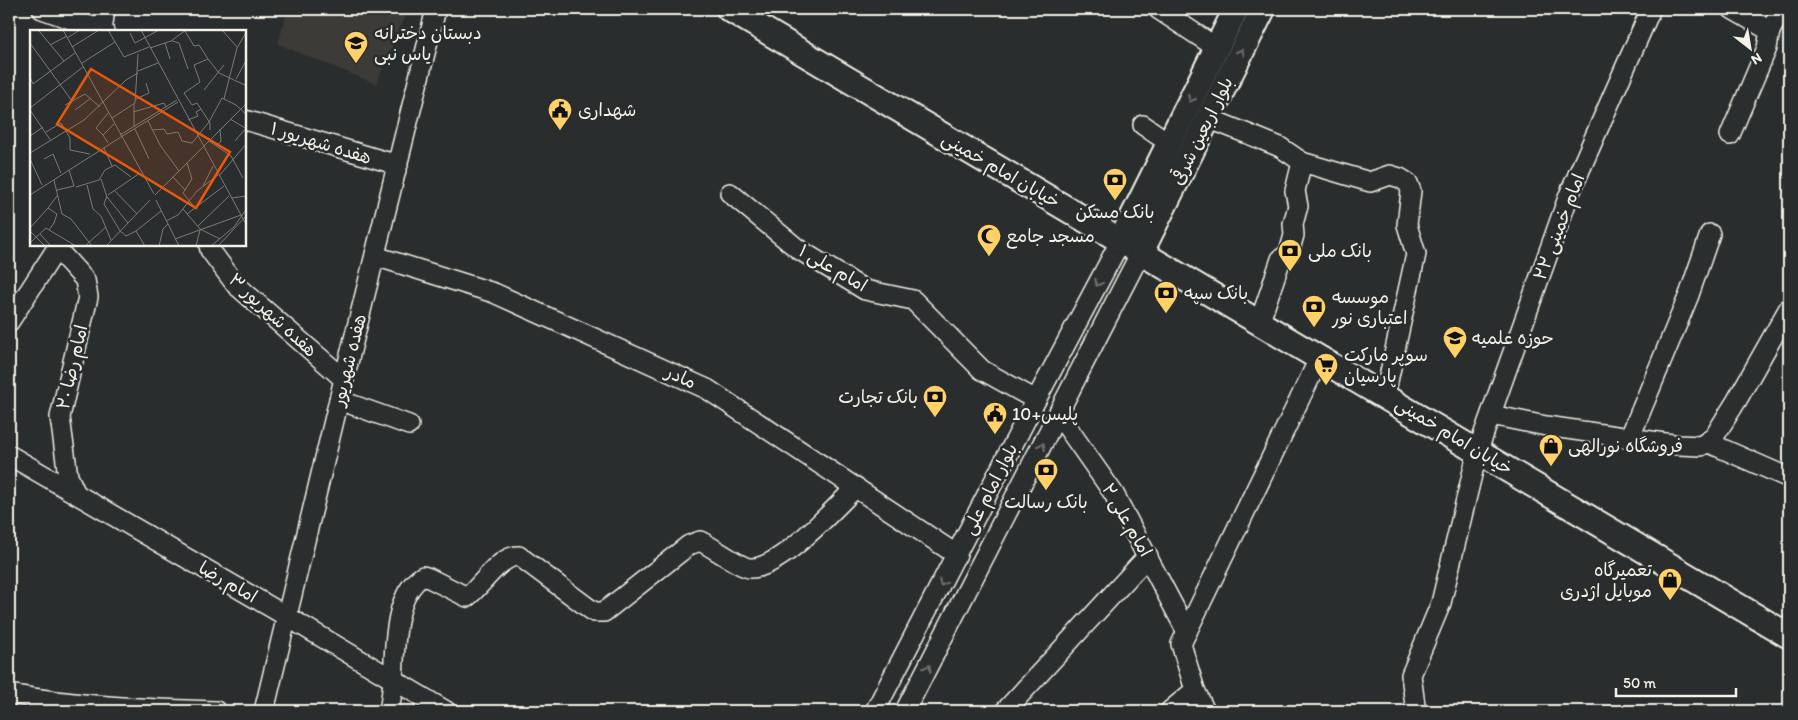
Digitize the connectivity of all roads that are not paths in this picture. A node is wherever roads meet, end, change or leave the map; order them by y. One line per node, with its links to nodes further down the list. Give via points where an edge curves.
1 (42, 9): 11 (street)
2 (105, 9): 12 (street)
3 (436, 9): 21 (street, هفده شهریور)
4 (1158, 9): 14 (street)
5 (1236, 9): 14 (main road, بلوار اربعین شرقی)
6 (1262, 9): 15 (main road, بلوار اربعین شرقی, one-way to 6)
7 (1651, 9): 38 (street, امام خمینی ۲۲, via 1569,194)
8 (1732, 9): 13 (street)
9 (1782, 9): 13 (street)
10 (736, 10): 24 (main road, خیابان امام خمینی, via 890,105)
11 (100, 30)
12 (103, 30)
13 (1770, 30): 18 (street, via 1767,48)
14 (1217, 48): 19 (main road, بلوار اربعین شرقی, one-way to 19)
15 (1208, 118): 20 (street, via 1280,147); 27 (main road, بلوار اربعین شرقی)
16 (246, 120): 21 (street, هفده شهریور ۱)
17 (1143, 125): 19 (street)
18 (1730, 135)
19 (1169, 143): 24 (main road, بلوار اربعین شرقی)
20 (1302, 162): 31 (street, via 1295,190 1298,206 1294,235 1289,253 1280,259); 34 (street, via 1370,182 1390,175 1408,183 1411,191 1407,225 1416,254)
21 (398, 165): 28 (street, هفده شهریور)
22 (730, 193): 36 (street, امام علی ۱, via 798,249 865,290 913,300 982,370)
23 (1710, 234): 40 (street, via 1689,295)
24 (1121, 240): 27 (main road, خیابان امام خمینی); 36 (street, بلوار امام علی, one-way to 36)
25 (208, 246): 33 (street, هفده شهریور ۳, via 236,285)
26 (58, 247): 30 (street); 46 (street, امام رضا ۲۰, via 85,280 88,296 60,417 68,476)
27 (1141, 252): 31 (main road, خیابان امام خمینی); 37 (street, بلوار امام علی)
28 (375, 256): 33 (street, هفده شهریور); 45 (street, مادر, via 494,293 707,389)
29 (1789, 308): 41 (street, via 1733,407 1714,437)
30 (9, 322)
31 (1260, 322): 32 (main road, خیابان امام خمینی)
32 (1320, 357): 34 (main road, خیابان امام خمینی); 50 (street)
33 (344, 379): 35 (street, هفده شهریور)
34 (1385, 395): 42 (main road, خیابان امام خمینی)
35 (339, 400): 39 (street); 49 (street, هفده شهریور)
36 (1036, 400): 47 (street, بلوار امام علی)
37 (1058, 414): 48 (street, امام علی ۲, via 1114,494); 61 (street, بلوار امام علی, one-way to 37)
38 (1491, 415): 40 (street); 42 (street, امام خمینی ۲۲)
39 (409, 425)
40 (1630, 438): 41 (street, via 1679,445 1701,446)
41 (1707, 442): 44 (street)
42 (1478, 450): 51 (main road, خیابان امام خمینی); 65 (street, امام خمینی ۲۲, via 1441,603 1411,675)
43 (9, 455): 46 (street, امام رضا)
44 (1789, 478)
45 (856, 487): 47 (street, مادر); 52 (street, via 804,539 760,567 748,568 700,541 689,545 604,612 594,612 519,556 502,562 467,597 423,576 402,606)
46 (76, 494): 49 (street, امام رضا)
47 (957, 555): 60 (street, بلوار امام علی, one-way to 60)
48 (1148, 556): 50 (street, امام علی ۲); 62 (street)
49 (286, 616): 52 (street, امام رضا); 57 (street, هفده شهریور)
50 (1187, 632): 53 (street, via 1181,644)
51 (1789, 636)
52 (393, 680): 58 (street); 59 (street, امام رضا)
53 (1195, 690): 63 (street); 64 (street)
54 (9, 694): 55 (street)
55 (156, 710): 56 (street)
56 (216, 711)
57 (264, 711)
58 (390, 711)
59 (446, 711)
60 (875, 711)
61 (906, 711)
62 (1005, 711)
63 (1170, 711)
64 (1205, 711)
65 (1414, 711)

